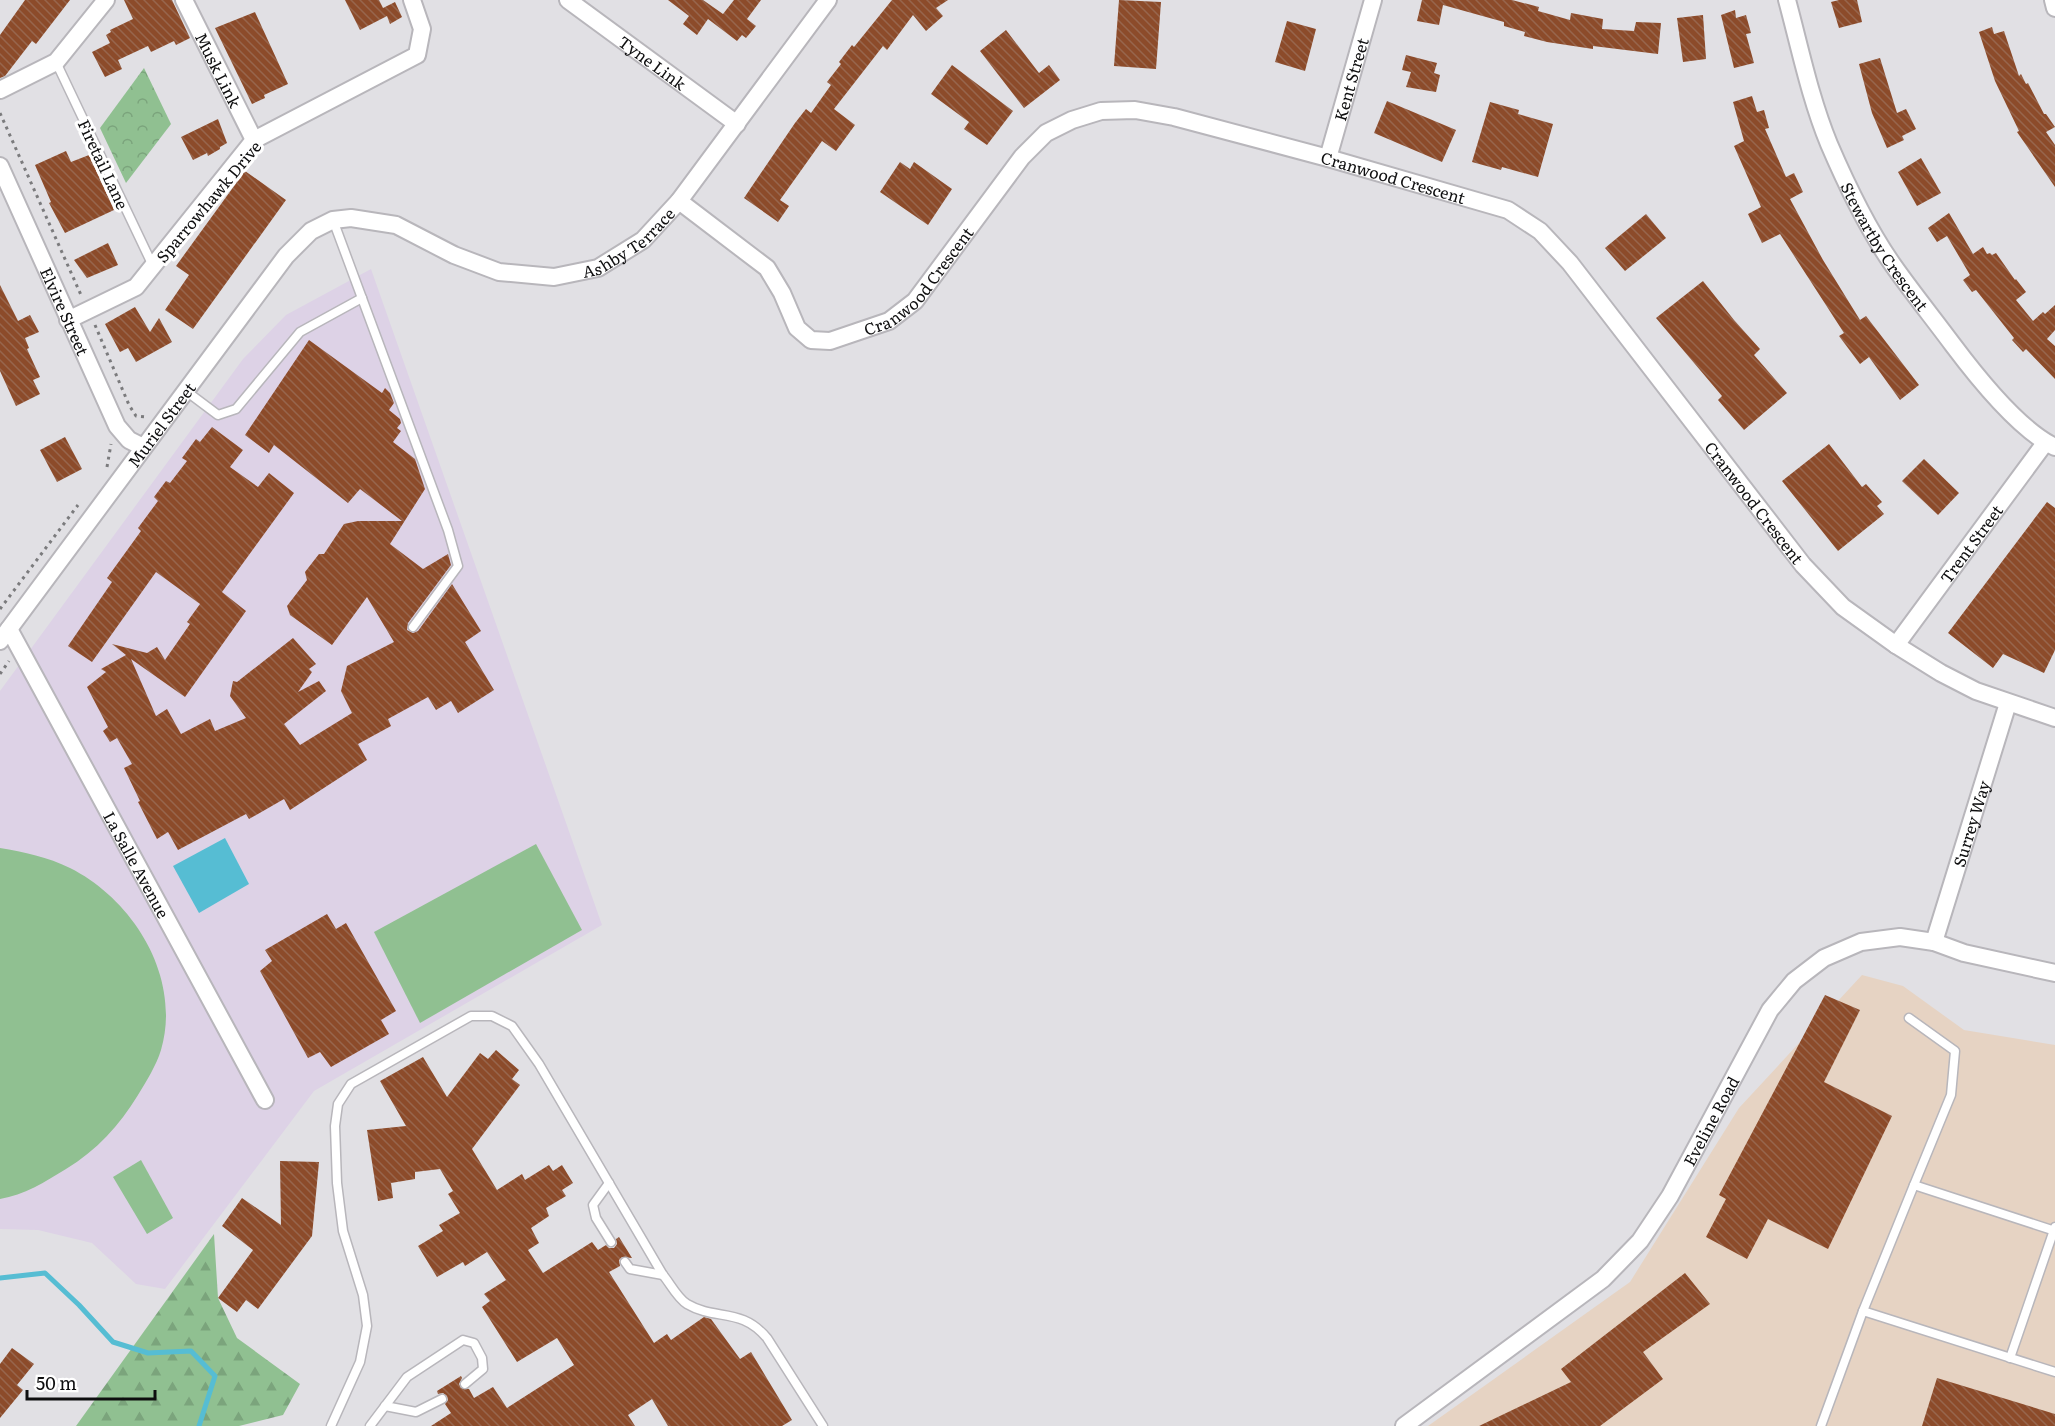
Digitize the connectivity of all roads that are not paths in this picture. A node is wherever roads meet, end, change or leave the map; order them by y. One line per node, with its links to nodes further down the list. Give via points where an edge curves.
1 (106, 0): 10 (street)
2 (184, 0): 13 (street, Musk Link)
3 (412, 0): 13 (street, Sparrowhawk Drive, via 422,29 417,55)
4 (568, 0): 12 (street, Tyne Link)
5 (828, 0): 12 (street, Ashby Terrace)
6 (1372, 0): 14 (street, Kent Street)
7 (1788, 0): 22 (street, Stewartby Crescent, via 1828,142 1870,227 1971,369 2020,421)
8 (2053, 0): 9 (street)
9 (2055, 8)
10 (56, 62): 11 (street); 18 (lane, Firetail Lane)
11 (0, 90)
12 (737, 124): 16 (street, Ashby Terrace)
13 (254, 140): 18 (street, Sparrowhawk Drive)
14 (1328, 158): 16 (street, Cranwood Crescent, via 1135,110 1101,111 1072,120 1046,133 1022,157 915,301 889,321 830,341 811,340 797,328 767,268); 26 (street, Cranwood Crescent, via 1508,210 1540,231 1570,263 1803,565 1843,607)
15 (0, 166): 20 (street, Elvire Street)
16 (680, 201): 17 (street, Ashby Terrace, via 643,240 598,267 554,277 499,272 454,255 396,225 351,218)
17 (333, 220): 19 (lane); 21 (street, Muriel Street, via 311,231 286,256)
18 (153, 266): 20 (street, Sparrowhawk Drive, via 136,287)
19 (362, 298): 21 (lane, via 300,332 236,409 218,415); 24 (lane, via 458,566)
20 (68, 320): 23 (street, Elvire Street, via 117,426 129,440)
21 (186, 391): 23 (street, Muriel Street)
22 (2050, 445): 26 (street, Trent Street)
23 (143, 447): 25 (street, Muriel Street)
24 (413, 627)
25 (5, 634): 32 (street, La Salle Avenue, via 19,647)
26 (1896, 645): 27 (street, Cranwood Crescent, via 1941,673)
27 (2008, 703): 28 (street, Cranwood Crescent); 29 (street, Surrey Way)
28 (2055, 718)
29 (1934, 942): 30 (street, Eveline Road, via 1964,953); 48 (street, Eveline Road, via 1900,937 1861,942 1824,958 1794,981 1770,1010 1670,1196 1634,1248 1584,1295)
30 (2055, 973)
31 (1909, 1018): 34 (lane, via 1955,1051 1951,1095)
32 (265, 1100)
33 (609, 1183): 36 (lane, via 592,1205); 38 (lane); 45 (lane, via 539,1064 512,1026 492,1016 471,1016 351,1084 338,1104 337,1183 343,1231 363,1295 367,1326 360,1362)
34 (1914, 1185): 35 (lane); 39 (lane)
35 (2054, 1230): 40 (lane)
36 (611, 1242)
37 (625, 1262): 38 (lane, via 630,1269)
38 (663, 1275): 47 (lane, via 685,1303 757,1325)
39 (1863, 1311): 40 (lane); 49 (lane)
40 (2010, 1358): 41 (lane)
41 (2055, 1372)
42 (465, 1384): 44 (lane, via 483,1369 474,1343 463,1340 406,1377)
43 (442, 1399): 44 (lane, via 416,1412)
44 (385, 1406): 46 (lane)
45 (331, 1426)
46 (370, 1426)
47 (823, 1426)
48 (1404, 1426)
49 (1821, 1426)

